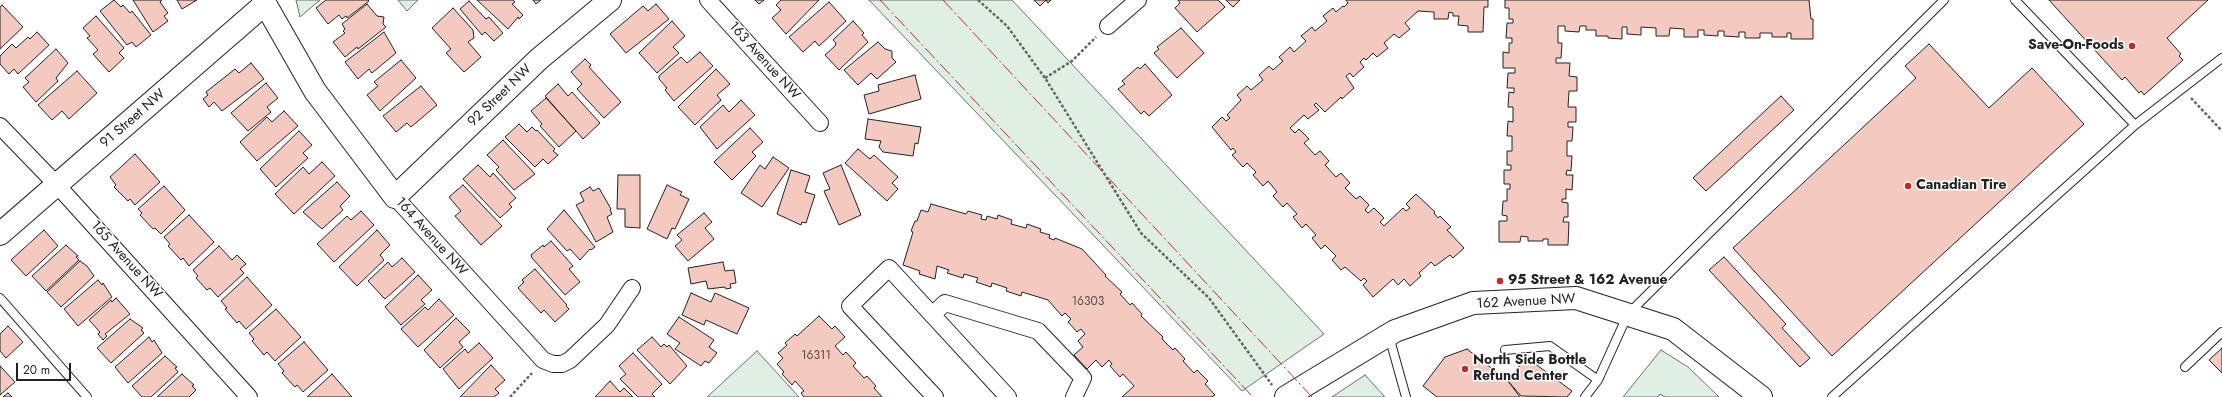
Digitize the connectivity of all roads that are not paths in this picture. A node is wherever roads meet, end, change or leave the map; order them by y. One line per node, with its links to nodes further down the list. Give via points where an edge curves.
1 (610, 0): 13 (street, 92 Street NW, via 539,59)
2 (708, 0): 9 (street, 163 Avenue NW)
3 (1138, 0): 7 (street)
4 (1944, 0): 17 (lane)
5 (2015, 0): 10 (lane)
6 (264, 2): 12 (street, 91 Street NW); 13 (street, 164 Avenue NW, via 315,91)
7 (1108, 26)
8 (2222, 58): 10 (lane)
9 (820, 123)
10 (2135, 125): 33 (lane)
11 (0, 126): 12 (street, 165 Avenue NW)
12 (57, 185): 14 (street, 91 Street NW); 26 (street, 165 Avenue NW)
13 (395, 197): 15 (street, 164 Avenue NW, via 543,360 553,364 562,364 570,360 607,325)
14 (0, 234)
15 (632, 288)
16 (0, 298): 25 (lane)
17 (1628, 314): 20 (street, 162 Avenue NW, via 1576,298 1478,303); 23 (lane); 32 (street, 162 Avenue NW, via 1673,329)
18 (932, 315): 27 (street, via 889,268 850,306); 28 (street); 29 (street, via 945,303 1038,330 1083,378)
19 (2222, 332): 22 (lane)
20 (1389, 334): 24 (street, 162 Avenue NW); 30 (lane)
21 (1505, 350): 23 (lane, via 1550,346)
22 (2185, 367)
23 (1598, 380): 31 (lane)
24 (1281, 394)
25 (87, 397)
26 (249, 397)
27 (935, 397)
28 (1008, 397)
29 (1074, 397)
30 (1406, 397)
31 (1585, 397)
32 (1761, 397)
33 (1832, 397)

